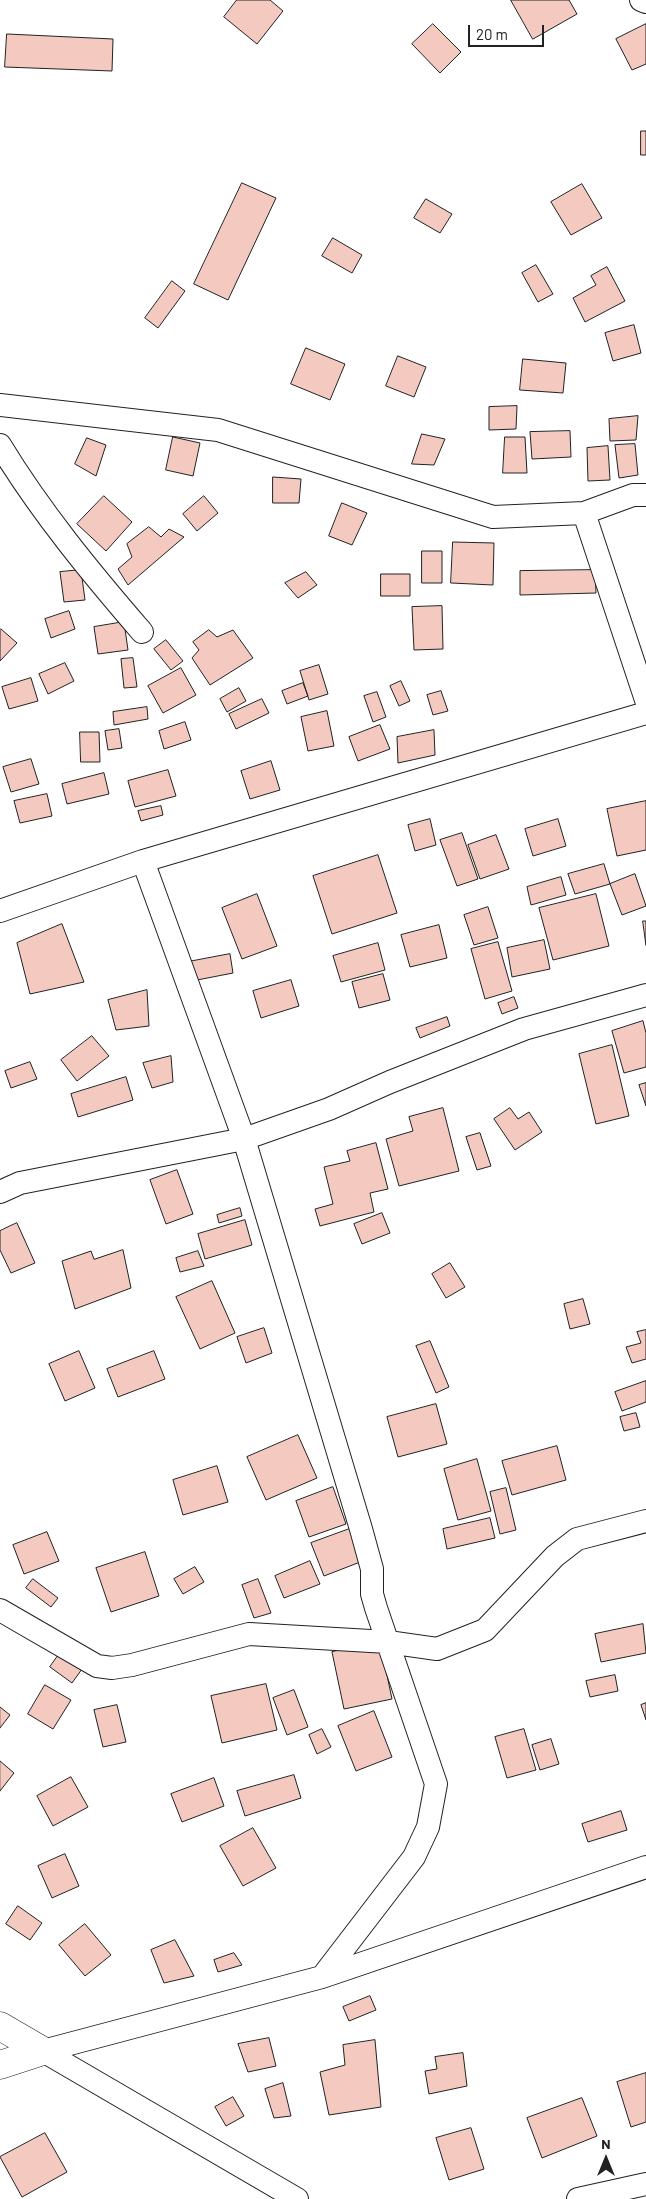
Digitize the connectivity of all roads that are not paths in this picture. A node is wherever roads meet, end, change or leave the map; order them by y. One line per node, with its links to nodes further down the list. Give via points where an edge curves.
1 (641, 0): 2 (street)
2 (646, 2)
3 (0, 405): 6 (street, via 218,430 493,517)
4 (0, 445): 7 (street, via 20,478 98,581)
5 (646, 495): 6 (street, via 634,495)
6 (584, 514): 8 (street)
7 (142, 632)
8 (646, 700)
9 (646, 713): 10 (street)
10 (143, 861): 11 (street); 13 (street)
11 (0, 911)
12 (646, 995): 13 (street, via 524,1029 329,1109)
13 (244, 1139): 14 (street, via 20,1183); 17 (street, via 361,1529 372,1570 372,1594)
14 (0, 1192)
15 (646, 1521): 17 (street, via 577,1539 555,1556 485,1630 437,1649)
16 (0, 1610): 17 (street, via 97,1666 112,1668 249,1634)
17 (388, 1642): 19 (street, via 436,1784 428,1827 414,1857)
18 (646, 1867): 19 (street)
19 (322, 1977): 21 (street)
20 (0, 2026): 21 (street)
21 (43, 2051): 22 (street); 24 (street)
22 (0, 2065)
23 (646, 2184): 25 (street)
24 (297, 2199)
25 (578, 2199)

